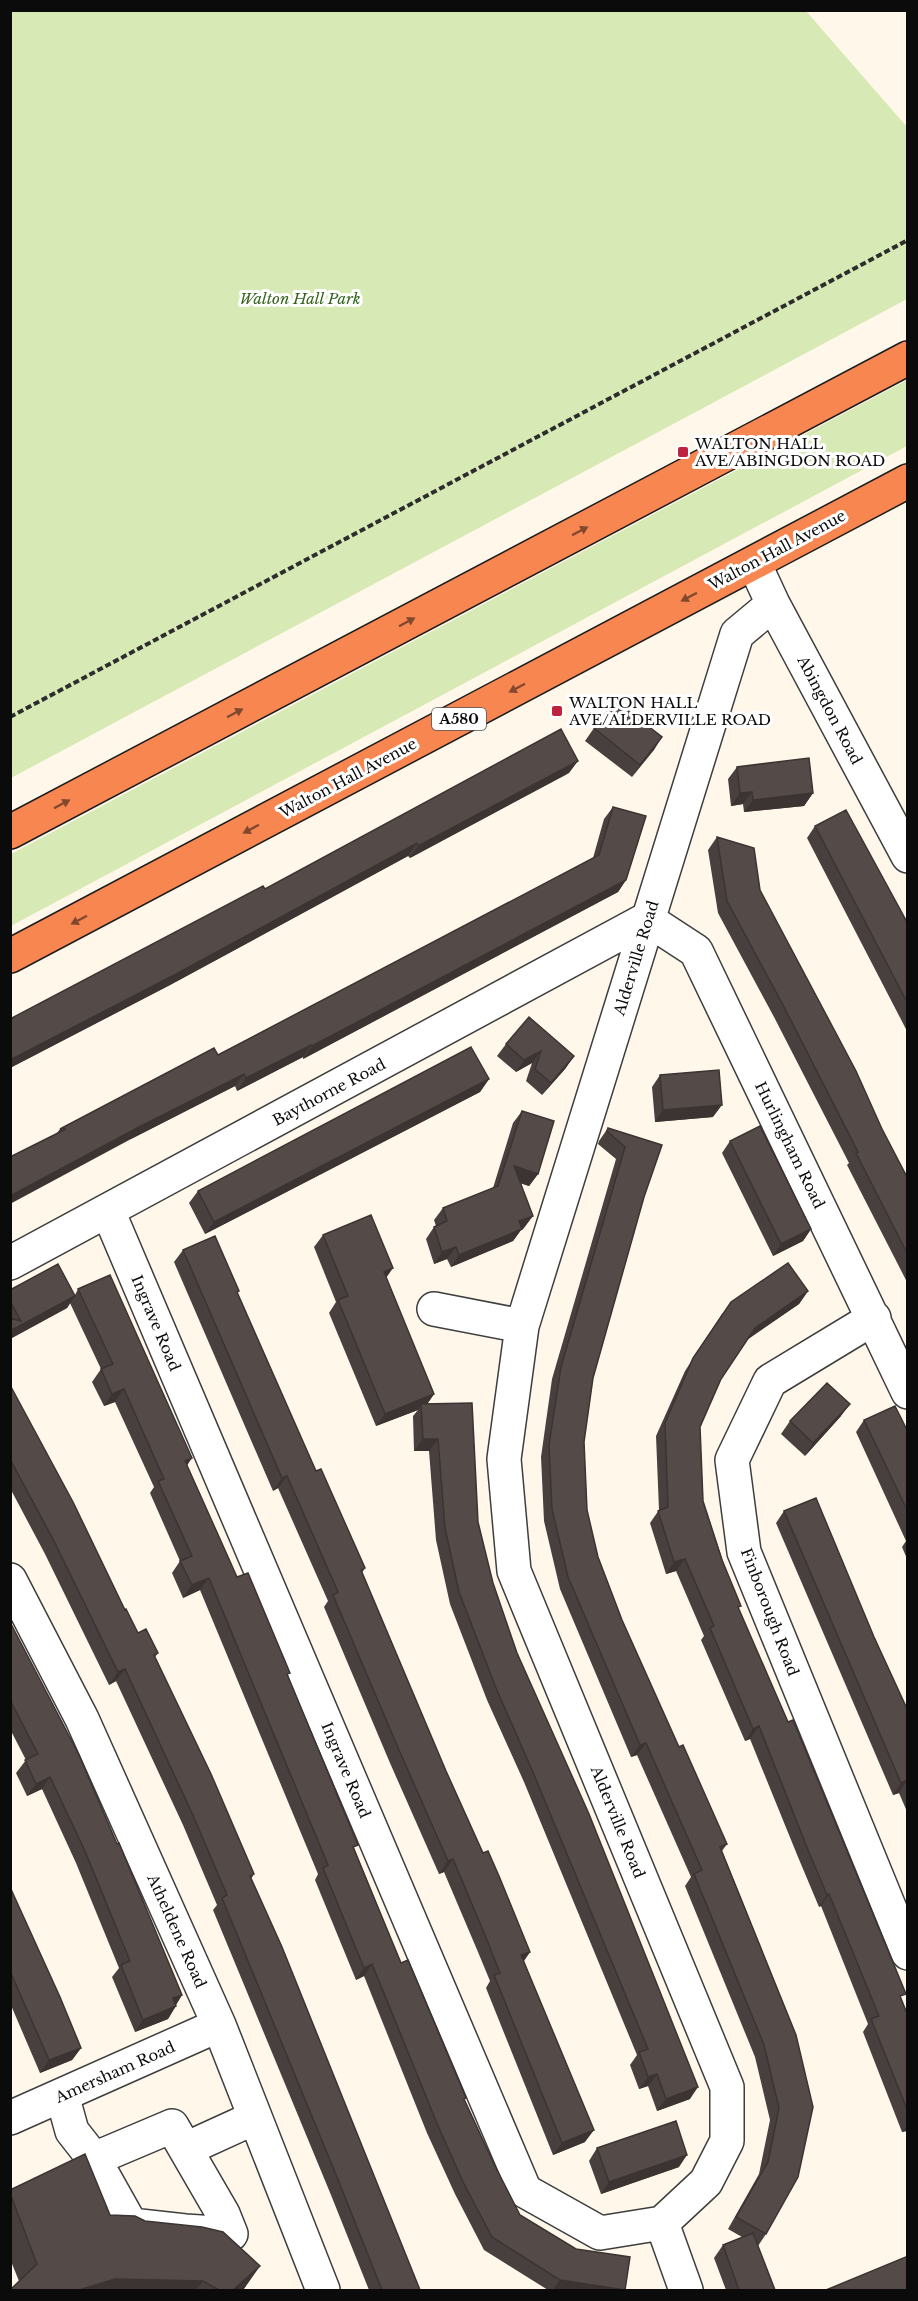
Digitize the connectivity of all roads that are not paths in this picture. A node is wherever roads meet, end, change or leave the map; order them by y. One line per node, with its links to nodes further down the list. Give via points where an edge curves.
1 (908, 358): 5 (highway, one-way to 1)
2 (908, 481): 3 (highway, Walton Hall Avenue / A580)
3 (754, 563): 4 (street, Abingdon Road); 8 (highway, Walton Hall Avenue / A580, one-way to 8)
4 (773, 604): 6 (street, Abingdon Road); 7 (street, Alderville Road, via 738,634)
5 (10, 832)
6 (908, 856)
7 (647, 920): 9 (street, Baythorne Road); 12 (street, Hurlingham Road, via 696,951); 13 (street, Alderville Road)
8 (10, 956)
9 (108, 1211): 10 (street, Baythorne Road); 23 (street, Ingrave Road, via 525,2191 600,2233)
10 (10, 1263)
11 (434, 1309): 13 (street)
12 (874, 1318): 14 (street, Hurlingham Road); 16 (street, Finborough Road, via 770,1381 732,1460 744,1552)
13 (522, 1326): 23 (street, Alderville Road, via 504,1459 514,1571 728,2087 728,2141 706,2182)
14 (908, 1392)
15 (10, 1580): 17 (street, Atheldene Road, via 82,1719)
16 (908, 1953)
17 (219, 2025): 18 (street, Amersham Road); 20 (street, Atheldene Road)
18 (62, 2095): 19 (street, Amersham Road); 22 (street, via 72,2131)
19 (11, 2115)
20 (254, 2118): 21 (street); 24 (street, Atheldene Road)
21 (186, 2149): 22 (street, via 172,2126); 22 (street, via 231,2234 131,2225)
22 (94, 2159)
23 (662, 2223): 25 (street)
24 (324, 2290)
25 (686, 2290)

